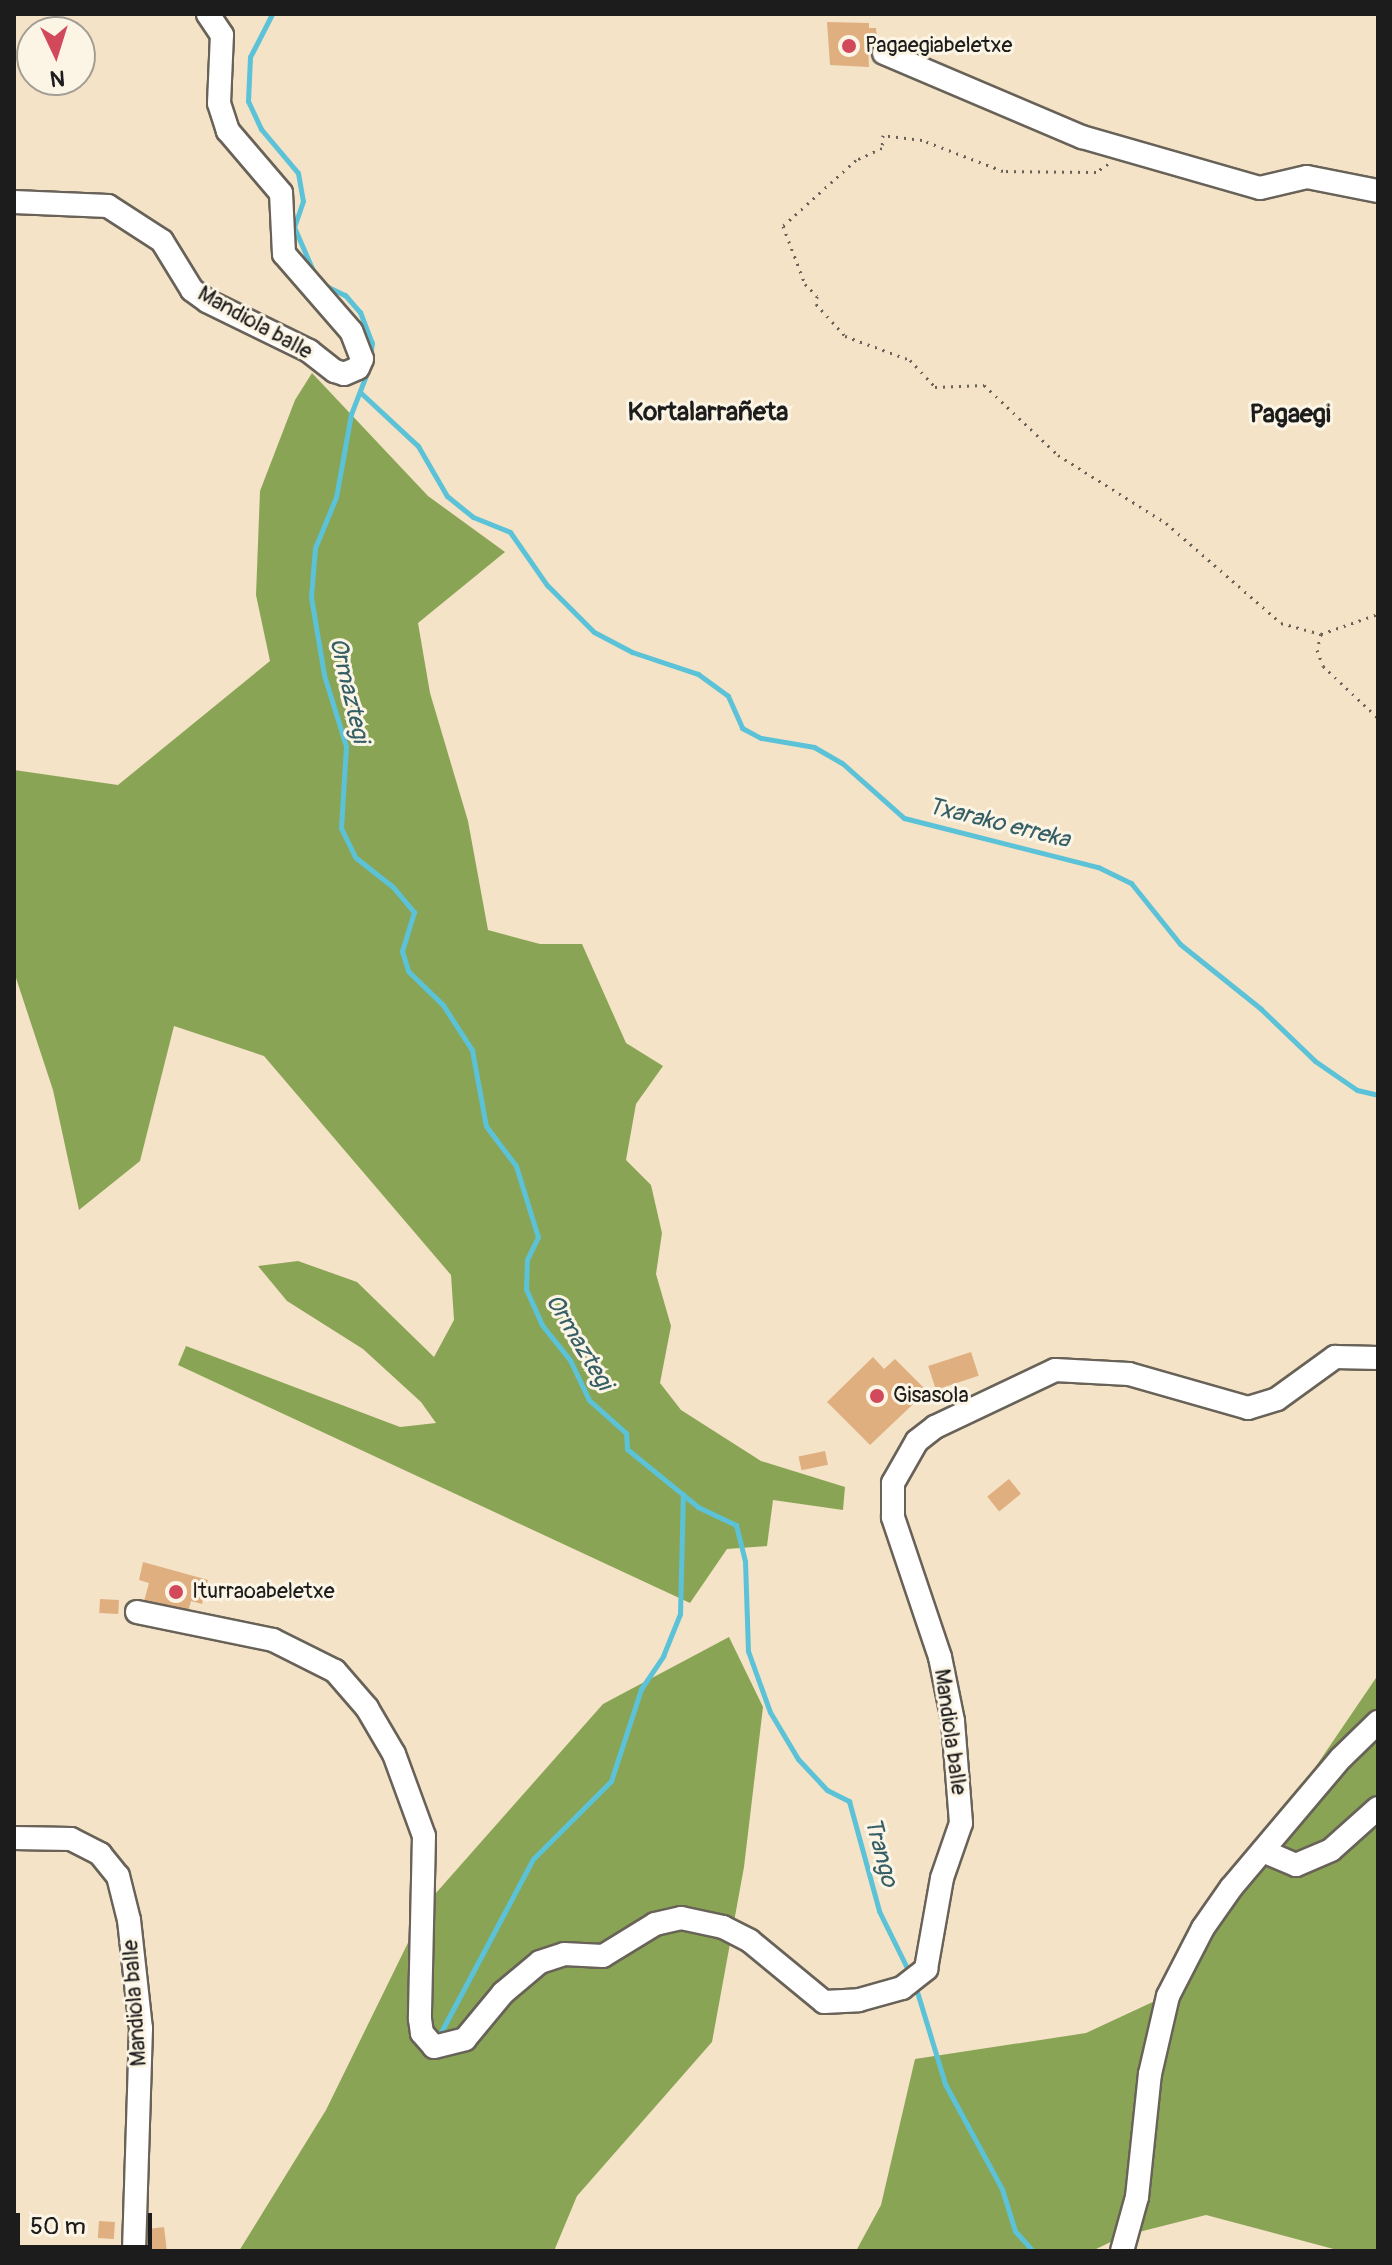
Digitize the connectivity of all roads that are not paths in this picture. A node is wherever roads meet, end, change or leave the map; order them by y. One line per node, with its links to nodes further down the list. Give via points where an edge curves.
1 (208, 14): 4 (street, Mandiola balle, via 222,35 219,103 228,131 281,193 284,254 351,331 362,359 358,368 344,374 335,371 309,351 207,301 192,290 162,241 120,211 87,201)
2 (884, 53): 3 (street, via 1082,137 1260,188 1307,177)
3 (1378, 191)
4 (14, 202)
5 (1378, 1358): 6 (street, Mandiola balle, via 1335,1357 1277,1399 1248,1408 1129,1374 1055,1370 935,1427 917,1441 893,1483 893,1517 940,1657 953,1721 961,1823 942,1878 926,1969 902,1988 859,2000 824,2002 750,1941 723,1927 681,1918 655,1924 612,1954 564,1954 540,1962 503,1993 465,2039 434,2047 422,2033 420,2019 424,1836 394,1754 367,1708 335,1671 273,1640)
6 (137, 1612)
7 (1378, 1722): 10 (street)
8 (1378, 1808): 10 (street, via 1331,1850 1296,1865)
9 (14, 1838): 11 (street, Mandiola balle, via 71,1839 109,1862 121,1887 141,2028)
10 (1263, 1851): 12 (street, via 1203,1928 1168,1996 1150,2074 1137,2197)
11 (134, 2251)
12 (1122, 2251)

